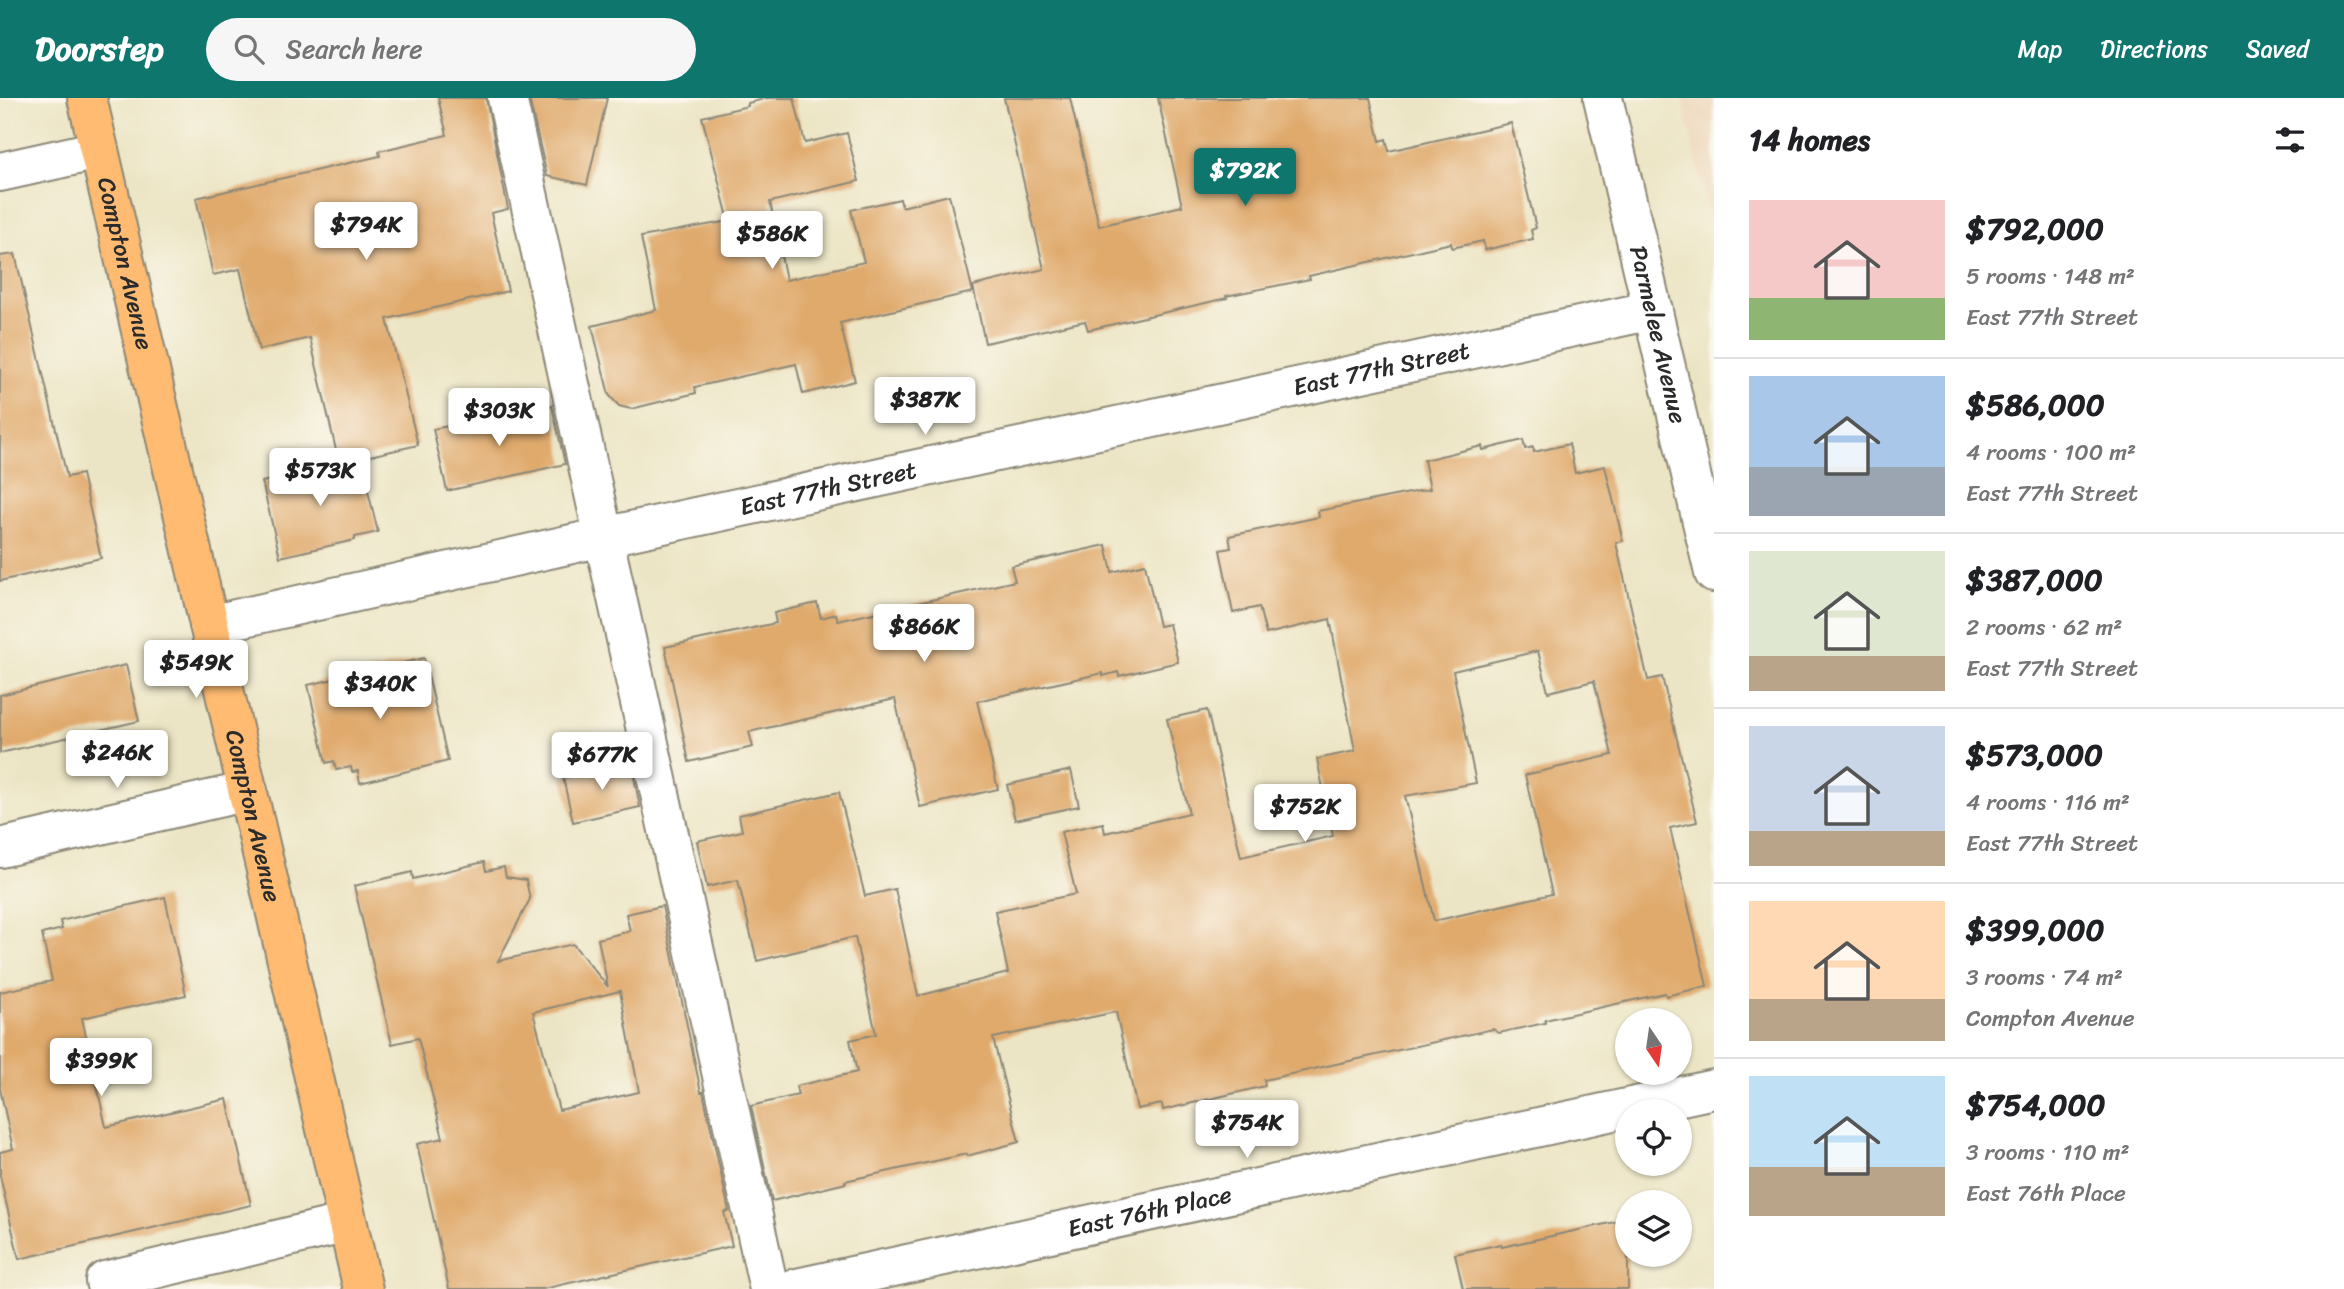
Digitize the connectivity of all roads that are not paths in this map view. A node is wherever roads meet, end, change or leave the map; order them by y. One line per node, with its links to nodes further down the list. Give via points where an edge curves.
1 (87, 98): 4 (main road, Compton Avenue)
2 (507, 98): 7 (street)
3 (1603, 98): 6 (street, Parmelee Avenue)
4 (99, 150): 5 (street); 9 (main road, Compton Avenue)
5 (0, 172)
6 (1653, 310): 7 (street, East 77th Street); 8 (street, Parmelee Avenue)
7 (603, 537): 9 (street, East 77th Street); 16 (street)
8 (1714, 573)
9 (209, 625): 10 (main road, Compton Avenue)
10 (248, 791): 11 (street); 13 (main road, Compton Avenue)
11 (0, 848)
12 (1714, 1089): 17 (street, East 76th Place)
13 (348, 1223): 14 (street, via 105,1281); 15 (main road, Compton Avenue)
14 (107, 1289)
15 (363, 1289)
16 (769, 1289)
17 (792, 1289)

